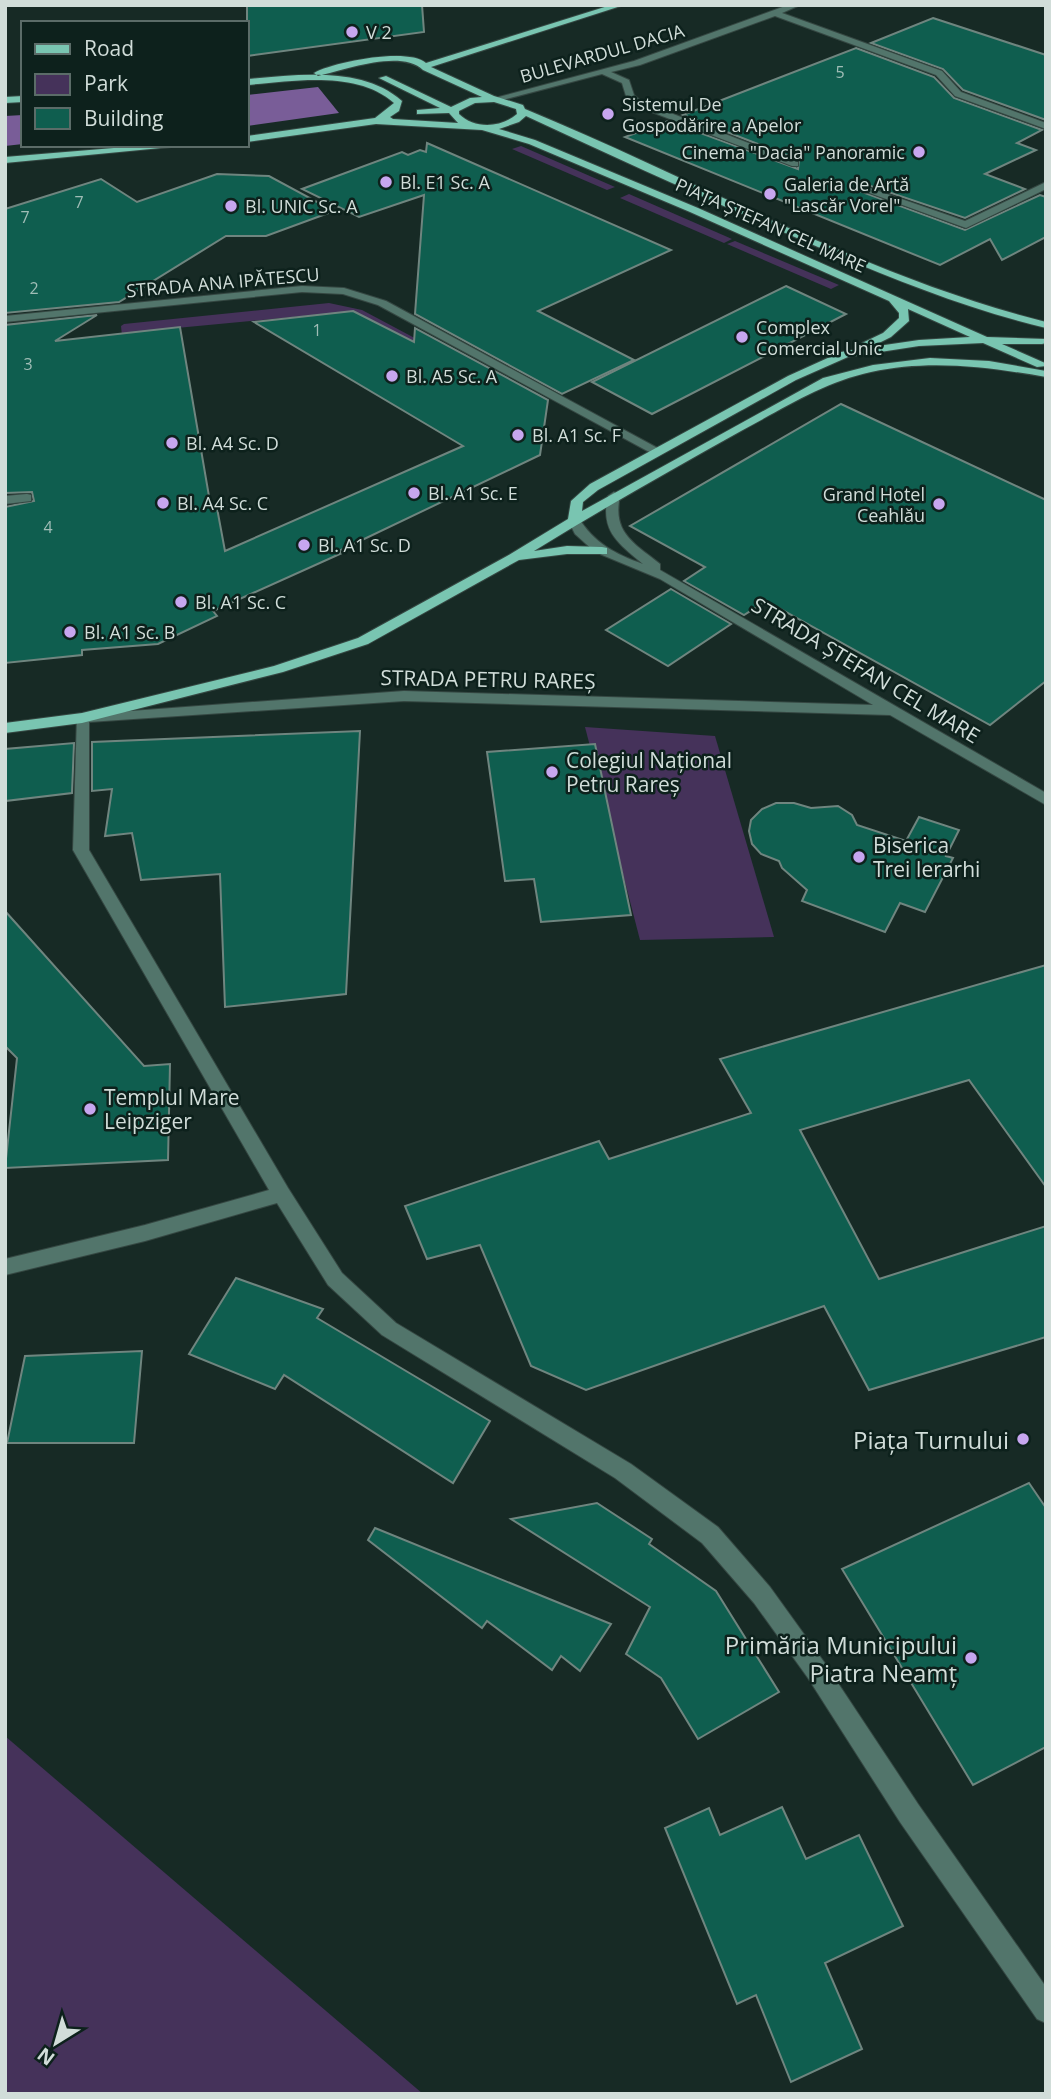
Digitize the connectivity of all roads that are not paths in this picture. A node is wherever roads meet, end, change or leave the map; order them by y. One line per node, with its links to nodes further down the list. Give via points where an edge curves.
1 (620, 5): 4 (main road)
2 (796, 5): 3 (street, BULEVARDUL DACIA)
3 (775, 13): 10 (street, BULEVARDUL DACIA); 19 (street, via 939,73 958,94)
4 (498, 41): 5 (main road); 9 (main road)
5 (435, 52)
6 (423, 54): 7 (main road)
7 (407, 57): 8 (main road, via 381,58); 9 (main road, PIAȚA ȘTEFAN CEL MARE)
8 (370, 64): 11 (main road, via 368,71); 12 (main road)
9 (421, 72): 11 (main road); 15 (main road, PIAȚA ȘTEFAN CEL MARE)
10 (604, 72): 14 (street, BULEVARDUL DACIA); 24 (street, via 626,82 630,96 639,104)
11 (381, 78): 12 (main road); 16 (main road)
12 (287, 79): 13 (main road); 18 (main road, via 342,81 387,91 399,103)
13 (248, 82)
14 (533, 92): 15 (street, BULEVARDUL DACIA); 17 (street)
15 (495, 99): 16 (main road, via 473,100); 17 (main road, PIAȚA ȘTEFAN CEL MARE)
16 (454, 110): 18 (main road); 20 (main road, via 463,123)
17 (523, 111): 20 (main road, via 513,123); 29 (main road, PIAȚA ȘTEFAN CEL MARE, via 858,261 978,307)
18 (377, 121): 20 (main road); 21 (main road)
19 (1046, 126)
20 (483, 127): 27 (main road, PIAȚA ȘTEFAN CEL MARE, via 640,187)
21 (248, 139)
22 (163, 147): 23 (main road)
23 (5, 160)
24 (795, 164)
25 (1046, 185): 26 (street, via 966,225)
26 (858, 187)
27 (892, 298): 30 (main road, PIAȚA ȘTEFAN CEL MARE); 32 (main road, via 904,312 900,327)
28 (5, 319): 34 (street, STRADA ANA IPĂTESCU, via 302,289 344,291 427,325)
29 (1046, 325)
30 (983, 340): 31 (main road); 32 (main road); 33 (main road, PIAȚA ȘTEFAN CEL MARE)
31 (1044, 340): 33 (main road, via 1038,349)
32 (845, 354): 34 (main road)
33 (1044, 370): 35 (main road, STRADA PETRU RAREȘ, via 930,361 842,375 801,392)
34 (657, 451): 38 (main road, via 577,501)
35 (614, 496): 38 (main road, STRADA PETRU RAREȘ); 41 (street, STRADA ȘTEFAN CEL MARE, via 608,514 615,532)
36 (27, 498): 37 (street)
37 (5, 500)
38 (574, 520): 39 (street, STRADA ȘTEFAN CEL MARE, via 578,533); 40 (main road, STRADA PETRU RAREȘ)
39 (602, 551): 40 (main road, via 557,551); 41 (street, STRADA ȘTEFAN CEL MARE)
40 (512, 559): 43 (main road, STRADA PETRU RAREȘ, via 363,641 278,669)
41 (665, 576): 42 (street, STRADA ȘTEFAN CEL MARE)
42 (894, 710): 43 (street, STRADA PETRU RAREȘ, via 404,696); 45 (street, STRADA ȘTEFAN CEL MARE)
43 (82, 718): 44 (main road, STRADA PETRU RAREȘ); 46 (street, via 81,849)
44 (5, 728)
45 (1046, 800)
46 (281, 1194): 47 (street); 48 (street, via 335,1279 389,1329 623,1471 710,1535 762,1595 816,1670)
47 (5, 1267)
48 (1046, 2010)

